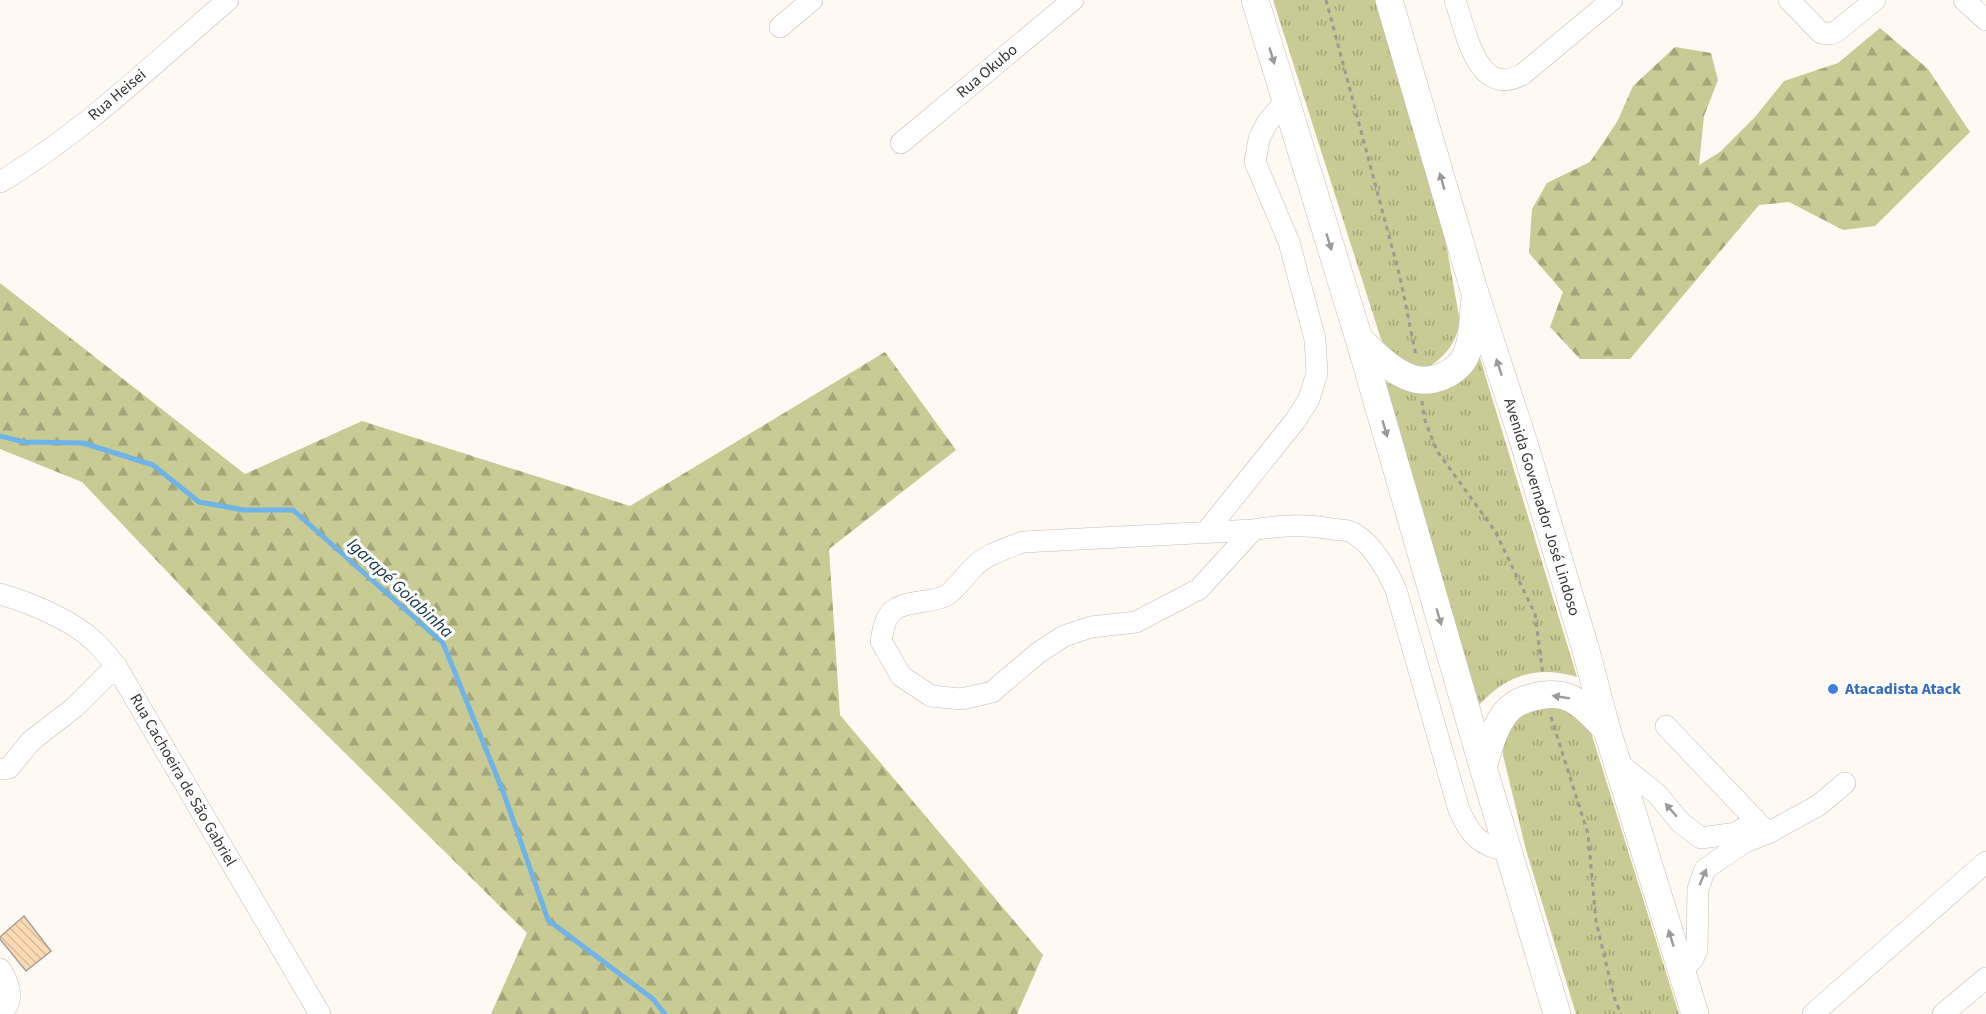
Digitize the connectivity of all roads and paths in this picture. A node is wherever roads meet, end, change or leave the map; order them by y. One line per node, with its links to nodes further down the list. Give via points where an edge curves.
1 (228, 0): 16 (street, Rua Heisei, via 73,133)
2 (812, 0): 13 (street)
3 (1073, 0): 15 (street, Rua Okubo)
4 (1255, 0): 14 (main road, one-way to 14)
5 (1326, 0): 19 (path, via 1400,277)
6 (1389, 0): 17 (main road, Avenida Governador José Lindoso, one-way to 6)
7 (1455, 0): 8 (street, via 1474,55 1484,71 1502,81 1523,74)
8 (1612, 0)
9 (1789, 0): 10 (street, via 1821,33 1831,34)
10 (1875, 0)
11 (1964, 0): 12 (street)
12 (1986, 20)
13 (780, 27)
14 (1286, 100): 18 (main road, one-way to 18); 21 (street, via 1267,123 1255,162 1288,242 1315,339 1317,373 1309,399 1295,422)
15 (901, 143)
16 (0, 182)
17 (1474, 290): 19 (main road, via 1473,330 1466,356 1452,372 1433,380); 26 (main road, Avenida Governador José Lindoso, one-way to 17, via 1524,443)
18 (1359, 339): 19 (main road, via 1394,370); 28 (main road, one-way to 28)
19 (1420, 380): 24 (path, via 1424,418 1437,451 1495,531 1535,614)
20 (1253, 530): 21 (street); 21 (street, via 1199,589 1136,622 1092,627 1064,636 992,692 961,699 931,696 901,676 881,641 885,622 895,609 945,596 974,566 993,553 1023,542); 32 (street, via 1312,525 1350,532 1384,565 1396,590 1459,810 1469,831 1484,844)
21 (1206, 532)
22 (0, 594): 23 (street, Rua Cachoeira de São Gabriel, via 66,621 94,640)
23 (116, 666): 29 (street, via 81,702 31,741 9,768); 38 (street, Rua Cachoeira de São Gabriel)
24 (1545, 694): 26 (main road, one-way to 24, via 1570,698); 28 (main road, via 1527,698 1505,712); 40 (path, via 1588,834 1596,921)
25 (1666, 726): 31 (street)
26 (1607, 730): 27 (main road, Avenida Governador José Lindoso)
27 (1618, 763): 31 (street, one-way to 27, via 1701,838 1657,794); 35 (main road, Avenida Governador José Lindoso, one-way to 27)
28 (1483, 767): 32 (main road)
29 (0, 769)
30 (1845, 783): 31 (street, via 1819,805)
31 (1761, 826): 35 (street, one-way to 31, via 1697,950 1698,889 1705,869)
32 (1509, 852): 39 (main road)
33 (1986, 862): 42 (street)
34 (0, 969): 37 (street, via 8,981 10,997)
35 (1681, 971): 41 (main road, Avenida Governador José Lindoso)
36 (1986, 978): 43 (street)
37 (0, 1013)
38 (320, 1014)
39 (1557, 1014)
40 (1621, 1014)
41 (1695, 1014)
42 (1813, 1014)
43 (1943, 1014)

